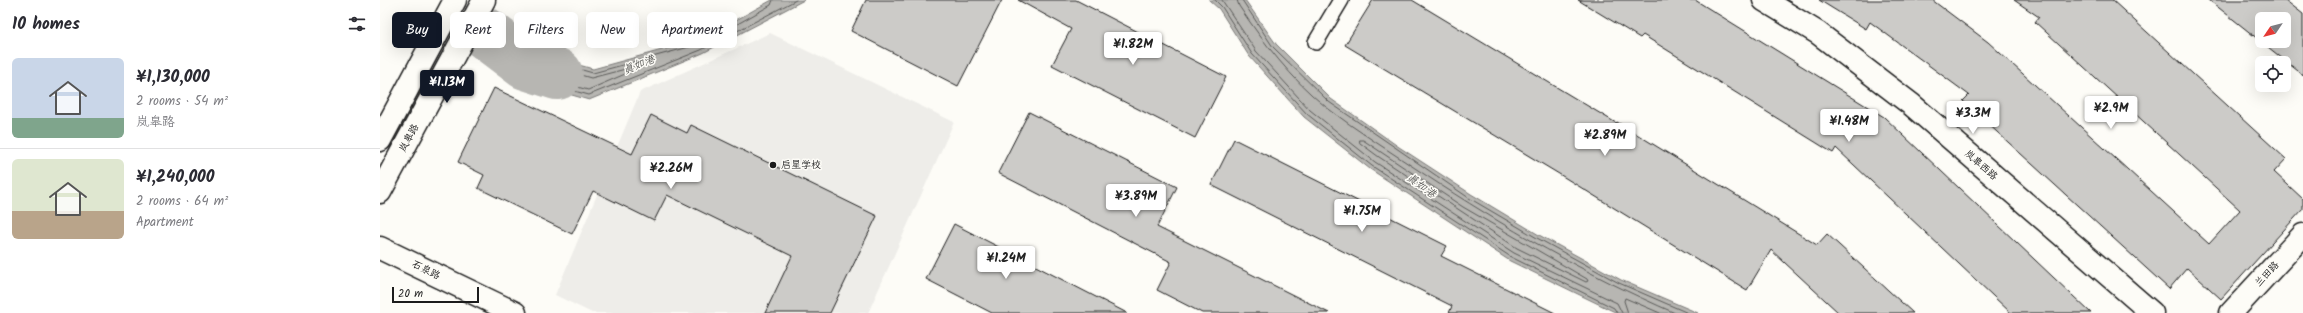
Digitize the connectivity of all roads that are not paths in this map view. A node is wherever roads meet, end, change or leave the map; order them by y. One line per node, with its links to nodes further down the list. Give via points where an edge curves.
1 (455, 0): 6 (street)
2 (484, 0): 7 (street, 岚皋路)
3 (1341, 0): 5 (lane)
4 (1764, 0): 11 (street, 岚皋西路, via 1818,33 1912,105)
5 (1316, 42)
6 (380, 140)
7 (380, 192)
8 (2303, 235): 12 (street, 兰田路)
9 (380, 248): 10 (street, 石泉路)
10 (515, 313)
11 (2152, 313)
12 (2231, 313)

